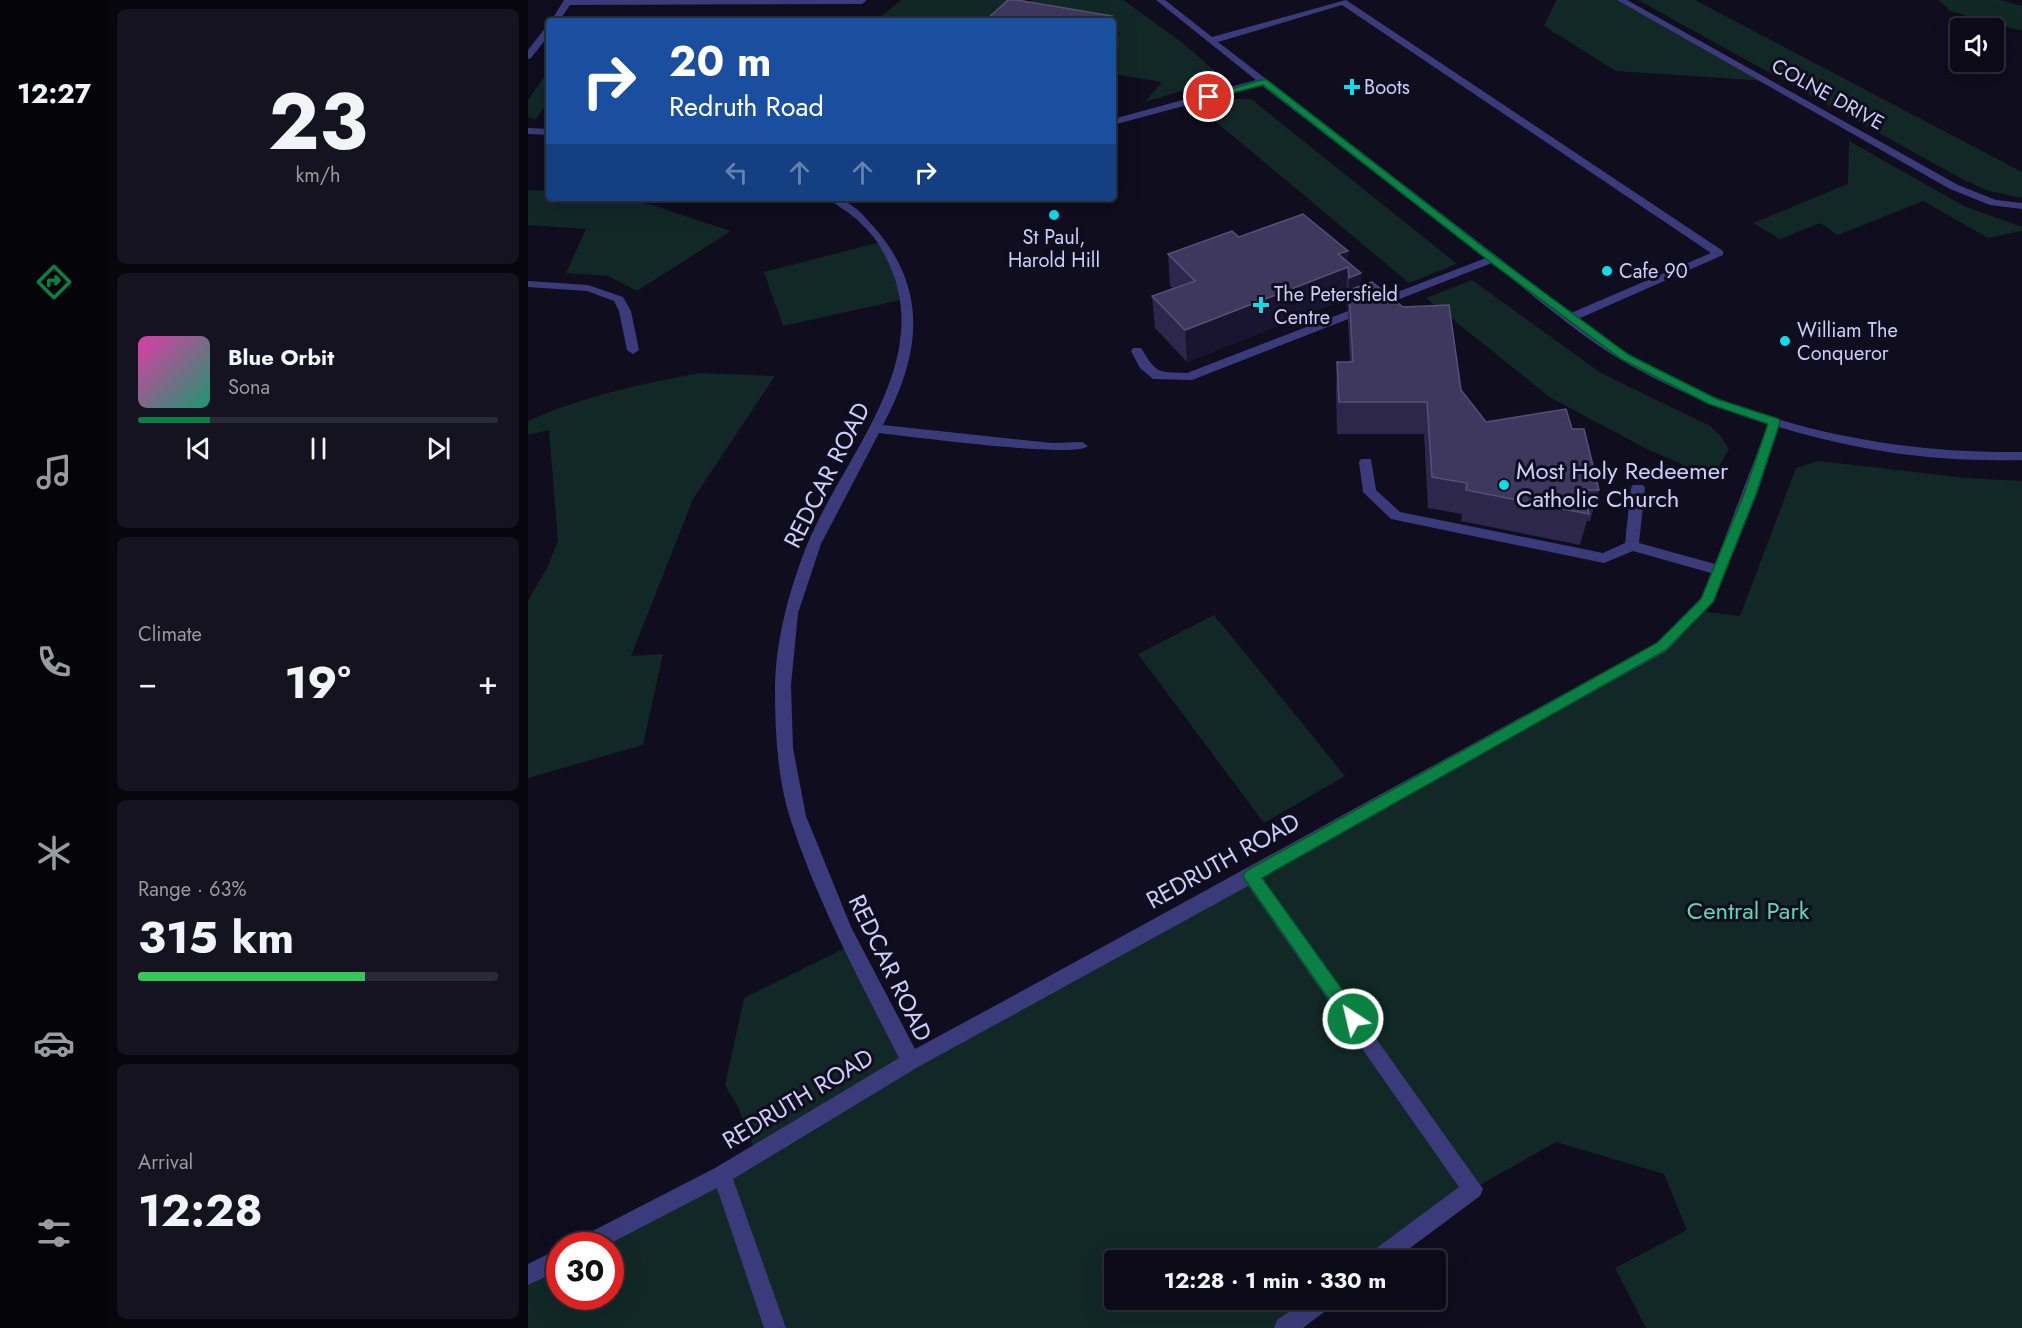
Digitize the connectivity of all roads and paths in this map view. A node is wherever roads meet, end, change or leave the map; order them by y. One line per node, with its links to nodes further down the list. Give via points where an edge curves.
1 (1160, 0): 7 (street)
2 (1621, 0): 14 (street, COLNE DRIVE, via 1947,183 1994,203)
3 (568, 1): 4 (street); 5 (street)
4 (862, 1)
5 (557, 18)
6 (546, 32): 8 (street)
7 (1210, 40): 9 (street); 17 (street, via 1343,2 1719,253)
8 (528, 56)
9 (1264, 81): 10 (street); 15 (street)
10 (1116, 121)
11 (528, 131): 12 (street)
12 (546, 132)
13 (838, 201): 21 (street, REDCAR ROAD, via 856,214 887,248 908,310 906,351)
14 (2022, 206)
15 (1493, 259): 17 (street); 19 (street, via 1188,377 1157,376 1144,365)
16 (528, 284): 18 (street, via 588,288 619,299)
17 (1570, 318): 20 (street, via 1625,357 1713,401)
18 (633, 350)
19 (1137, 351)
20 (1775, 422): 23 (street, via 1847,441 1918,452 1994,458); 27 (street, REDRUTH ROAD)
21 (876, 429): 22 (street, via 1052,447); 29 (street, REDCAR ROAD, via 814,544 791,614 783,685 785,748 798,816 839,919)
22 (1082, 446)
23 (2022, 456)
24 (1366, 462): 26 (street, via 1370,492 1396,516 1595,557 1604,558)
25 (1638, 488): 26 (street)
26 (1632, 546): 27 (street)
27 (1718, 570): 28 (street, REDRUTH ROAD, via 1707,602 1662,647)
28 (1251, 876): 29 (street, REDRUTH ROAD); 32 (street, via 1473,1189)
29 (911, 1061): 30 (street, REDRUTH ROAD)
30 (722, 1175): 31 (street, REDRUTH ROAD); 36 (street)
31 (611, 1232)
32 (1391, 1250)
33 (546, 1265): 34 (street)
34 (528, 1275)
35 (1309, 1310): 37 (street)
36 (775, 1328)
37 (1285, 1328)

